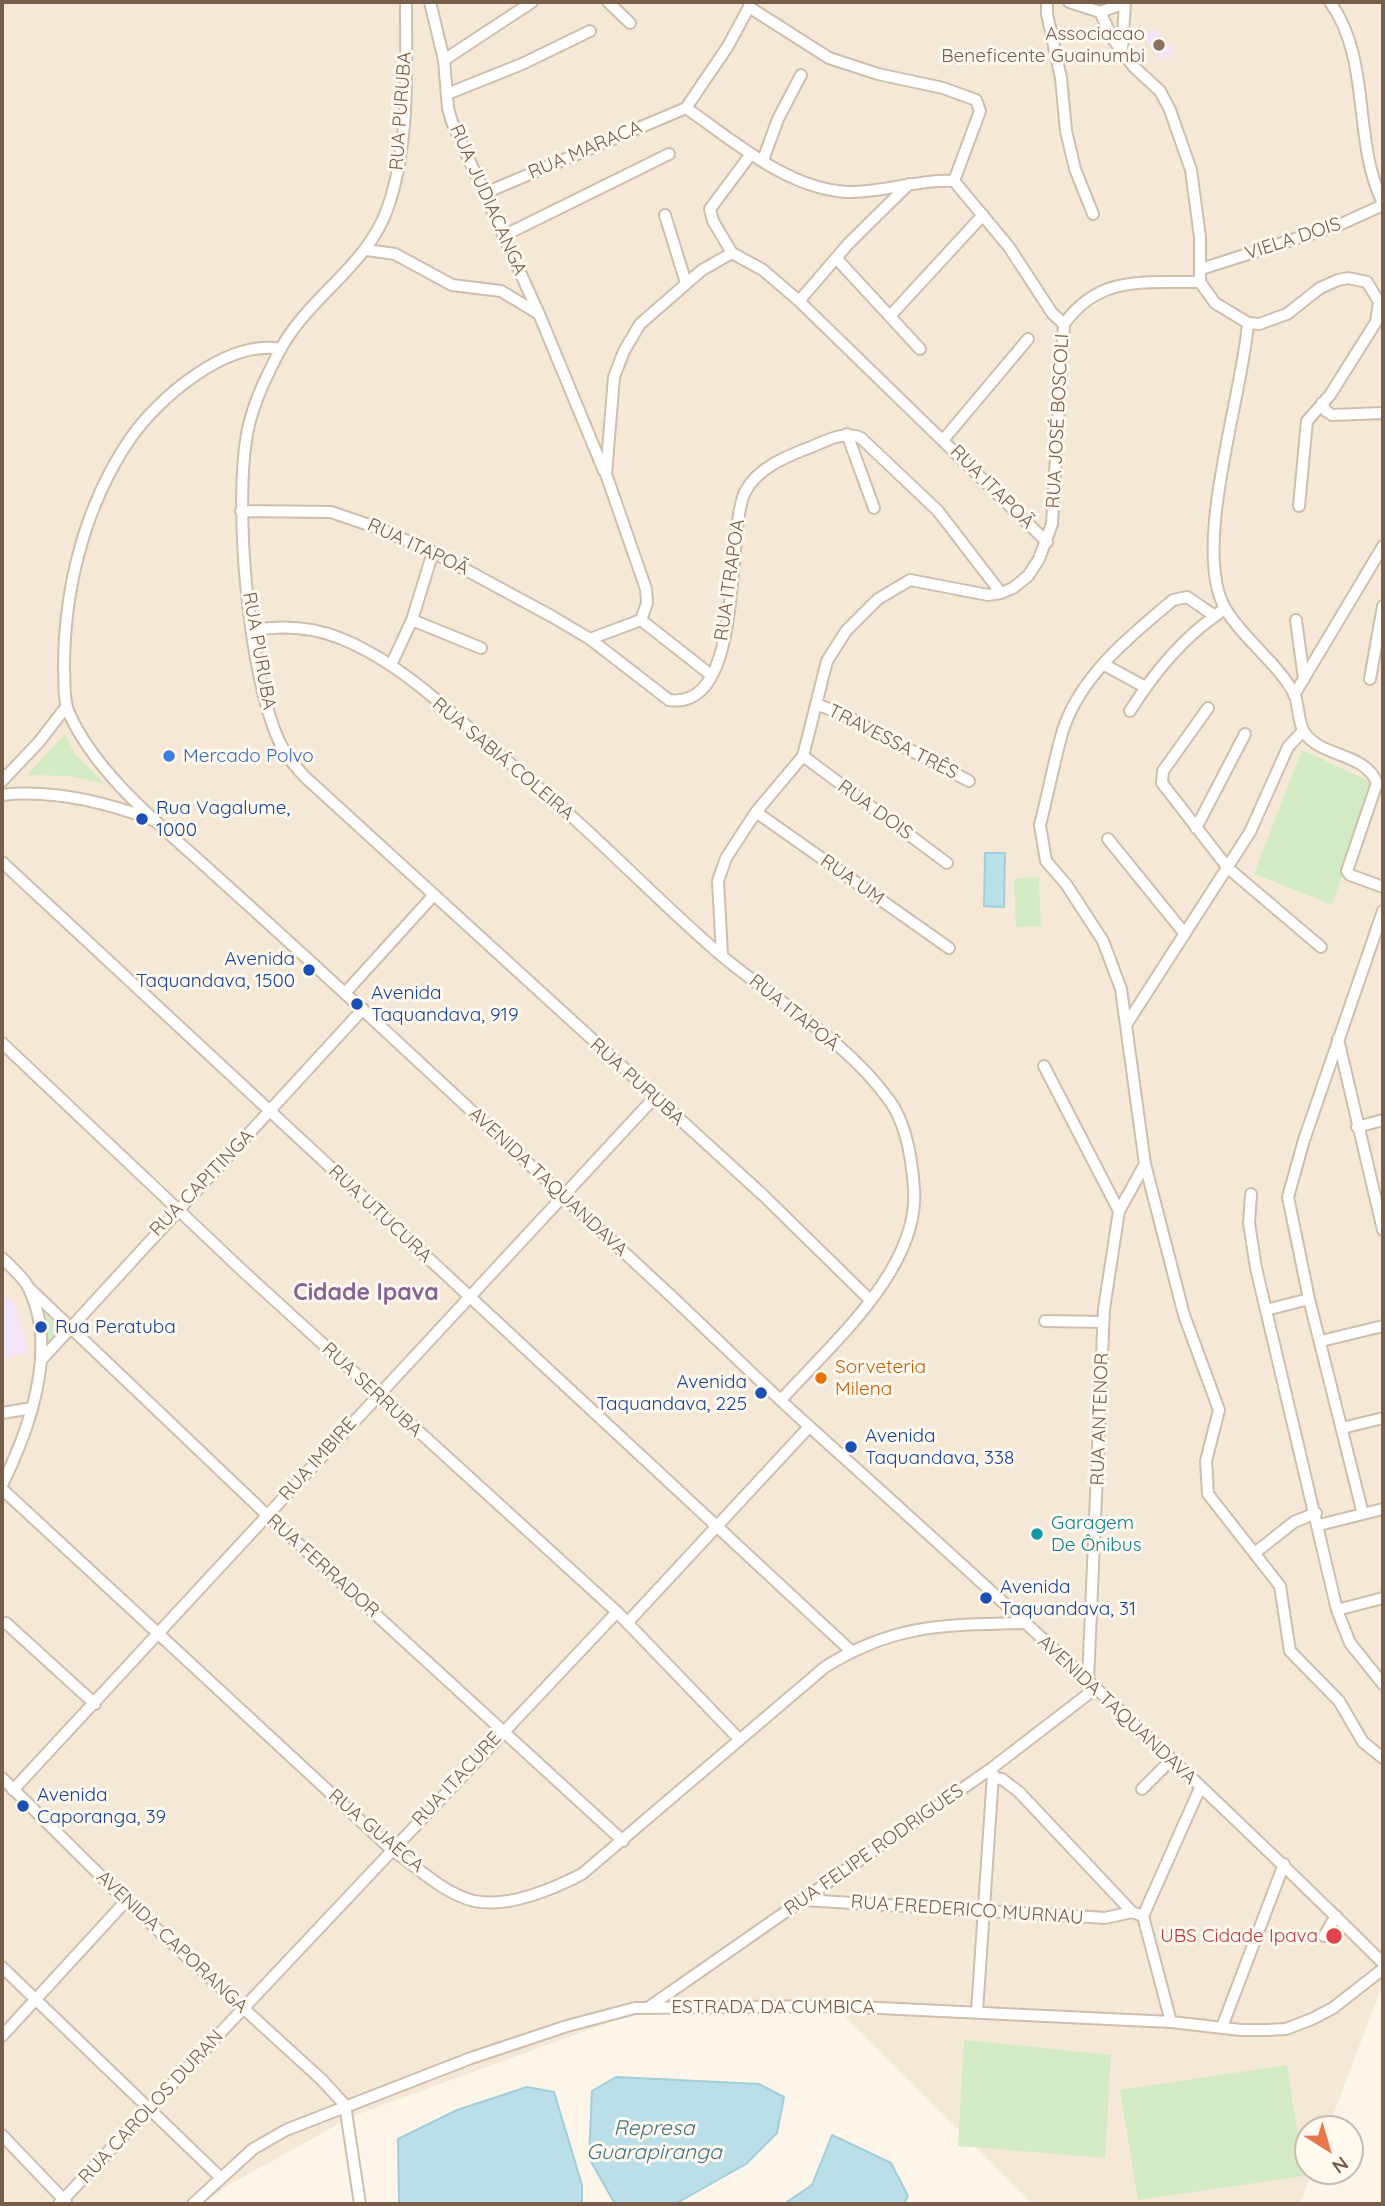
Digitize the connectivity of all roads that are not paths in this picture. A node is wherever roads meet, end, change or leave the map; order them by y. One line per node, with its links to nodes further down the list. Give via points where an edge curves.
1 (406, 2): 29 (street, RUA PURUBA, via 406,68 396,177 388,209)
2 (430, 2): 14 (street, RUA JUDIACANGA)
3 (532, 2): 14 (street)
4 (608, 2): 11 (street)
5 (1048, 2): 25 (street, via 1066,131)
6 (1069, 2): 10 (street)
7 (1330, 2): 24 (street, via 1354,57 1373,177)
8 (1125, 3): 10 (street); 13 (street)
9 (749, 5): 17 (street, via 728,47); 21 (street, via 829,58 976,100 980,111)
10 (1100, 12): 13 (street)
11 (629, 23)
12 (590, 30): 16 (street)
13 (1122, 50): 32 (street, via 1160,91 1187,153)
14 (444, 60): 16 (street, RUA JUDIACANGA)
15 (801, 75): 20 (street)
16 (447, 94): 23 (street, RUA JUDIACANGA, via 452,122)
17 (686, 108): 18 (street); 23 (street, RUA MARACA)
18 (751, 153): 20 (street); 30 (street, via 710,209)
19 (669, 154): 28 (street)
20 (763, 160): 22 (street, via 808,184 829,189 848,192)
21 (954, 181): 22 (street); 27 (street)
22 (909, 184): 31 (street)
23 (485, 193): 28 (street, RUA JUDIACANGA)
24 (1383, 204): 32 (street, VIELA DOIS, via 1339,225)
25 (1093, 214)
26 (666, 215): 34 (street)
27 (983, 215): 37 (street); 38 (street)
28 (505, 235): 36 (street, RUA JUDIACANGA)
29 (367, 250): 36 (street, via 395,254 452,285 501,290); 41 (street, RUA PURUBA, via 315,301)
30 (732, 253): 34 (street); 35 (street, RUA ITAPOÃ, via 763,270)
31 (836, 258): 35 (street); 37 (street)
32 (1201, 270): 33 (street)
33 (1200, 282): 38 (street, RUA JOSÉ BOSCOLI, via 1109,286 1085,301); 39 (street, via 1220,309)
34 (686, 283): 47 (street, via 640,324 624,351 614,377)
35 (799, 301): 46 (street, RUA ITAPOÃ)
36 (540, 314): 47 (street, RUA JUDIACANGA)
37 (890, 316): 42 (street)
38 (1064, 324): 51 (street, RUA JOSÉ BOSCOLI, via 1055,492)
39 (1248, 324): 43 (street, via 1273,320 1338,280 1360,279 1371,286 1379,302 1376,322); 56 (street, via 1220,481 1213,554)
40 (1028, 339): 46 (street)
41 (281, 349): 50 (street, RUA PURUBA, via 261,388 248,431); 72 (street, via 266,346 230,356 184,383 145,419 125,446 94,508 72,579 65,632)
42 (920, 349)
43 (1322, 402): 44 (street, via 1332,415); 48 (street, via 1307,421)
44 (1383, 413)
45 (847, 434): 49 (street); 54 (street, via 861,438 939,511); 66 (street, RUA ITRAPOA, via 772,464 746,490 738,515 729,618)
46 (944, 439): 51 (street, RUA ITAPOÃ)
47 (606, 474): 59 (street, via 646,589)
48 (1299, 506)
49 (874, 508)
50 (241, 511): 53 (street, RUA ITAPOÃ, via 331,512); 61 (street, RUA PURUBA)
51 (1047, 542): 54 (street, RUA ITAPOÃ, via 1028,576)
52 (1383, 546): 67 (street)
53 (433, 552): 58 (street); 62 (street, RUA ITAPOÃ)
54 (1001, 593): 71 (street, via 903,582 846,631 828,661)
55 (1383, 606): 68 (street)
56 (1225, 608): 57 (street); 70 (street)
57 (1215, 616): 64 (street, via 1187,597 1173,600); 69 (street, via 1200,626)
58 (412, 620): 63 (street); 65 (street)
59 (641, 620): 62 (street); 66 (street)
60 (1296, 620): 67 (street)
61 (253, 630): 65 (street, RUA SABIÁ COLEIRA, via 289,625 313,628); 89 (street, RUA PURUBA, via 265,701 289,759)
62 (590, 639): 66 (street, RUA ITRAPOA, via 669,700 682,702 695,696)
63 (481, 648)
64 (1103, 664): 69 (street); 97 (street, via 1064,728 1040,839 1046,861 1103,942 1121,989)
65 (391, 665): 94 (street, RUA SABIÁ COLEIRA, via 579,823)
66 (712, 675)
67 (1304, 679): 70 (street)
68 (1370, 680)
69 (1145, 687): 74 (street)
70 (1294, 695): 75 (street)
71 (816, 704): 77 (street); 79 (street, TRAVESSA TRÊS)
72 (66, 707): 78 (street); 82 (street, AVENIDA TAQUANDAVA, via 94,754)
73 (1208, 708): 83 (street, via 1161,777)
74 (1130, 711)
75 (1303, 731): 87 (street, via 1288,747 1258,817); 88 (street, via 1374,776 1377,783 1347,871)
76 (1245, 734): 83 (street)
77 (803, 756): 81 (street); 86 (street, RUA DOIS)
78 (2, 781)
79 (969, 781)
80 (2, 795): 82 (street, via 87,800)
81 (756, 812): 93 (street, RUA UM); 94 (street, via 726,858 718,881)
82 (155, 821): 95 (street, AVENIDA TAQUANDAVA)
83 (1195, 828): 87 (street)
84 (1108, 839): 91 (street)
85 (2, 862): 102 (street, RUA UTUCURA)
86 (947, 863)
87 (1227, 868): 91 (street); 92 (street)
88 (1383, 887)
89 (433, 896): 95 (street); 101 (street, RUA PURUBA)
90 (1383, 911): 98 (street)
91 (1185, 934): 97 (street)
92 (1321, 947)
93 (949, 948)
94 (722, 955): 115 (street, RUA ITAPOÃ, via 860,1068 891,1101 901,1124 912,1166 913,1216 896,1262)
95 (345, 993): 96 (street, AVENIDA TAQUANDAVA)
96 (363, 1009): 102 (street, RUA CAPITINGA); 107 (street, AVENIDA TAQUANDAVA)
97 (1126, 1025): 105 (street)
98 (1338, 1039): 104 (street); 114 (street, via 1288,1197)
99 (2, 1043): 108 (street, RUA SERRUBA)
100 (1044, 1066): 109 (street)
101 (654, 1098): 107 (street, RUA IMBIRE); 115 (street, RUA PURUBA, via 764,1196)
102 (269, 1113): 108 (street, RUA CAPITINGA); 113 (street, RUA UTUCURA)
103 (1383, 1120): 104 (street)
104 (1357, 1127): 110 (street)
105 (1145, 1164): 109 (street, RUA ANTENOR); 137 (street, via 1184,1315 1216,1394 1219,1410 1206,1461 1208,1494)
106 (1251, 1194): 116 (street, via 1248,1223)
107 (564, 1196): 113 (street, RUA IMBIRE); 124 (street, AVENIDA TAQUANDAVA)
108 (177, 1209): 119 (street, RUA CAPITINGA); 123 (street, RUA SERRUBA)
109 (1119, 1211): 118 (street, RUA ANTENOR)
110 (1383, 1230)
111 (2, 1258): 112 (street, RUA FERRADOR)
112 (28, 1287): 119 (street, RUA FERRADOR); 122 (street)
113 (470, 1296): 123 (street, RUA IMBIRE); 135 (street, RUA UTUCURA)
114 (1309, 1299): 116 (street); 121 (street)
115 (870, 1300): 124 (street, RUA ITAPOÃ)
116 (1266, 1310): 132 (street)
117 (1045, 1321): 118 (street)
118 (1103, 1322): 147 (street, RUA ANTENOR)
119 (70, 1326): 122 (street, RUA CAPITINGA); 134 (street, RUA FERRADOR)
120 (1383, 1326): 121 (street)
121 (1321, 1341): 129 (street)
122 (43, 1358): 125 (street)
123 (376, 1395): 134 (street, RUA IMBIRE); 140 (street, RUA SERRUBA)
124 (781, 1399): 128 (street, AVENIDA TAQUANDAVA)
125 (32, 1408): 126 (street); 130 (street)
126 (2, 1413)
127 (1383, 1418): 129 (street)
128 (809, 1427): 135 (street); 143 (street, AVENIDA TAQUANDAVA)
129 (1342, 1428): 133 (street)
130 (2, 1487): 144 (street, RUA GUAECA)
131 (1383, 1509): 133 (street)
132 (1316, 1513): 136 (street); 137 (street, via 1294,1522)
133 (1363, 1514): 136 (street)
134 (267, 1515): 144 (street, RUA IMBIRE); 149 (street, RUA FERRADOR)
135 (715, 1525): 142 (street); 145 (street, RUA UTUCURA)
136 (1319, 1525): 139 (street)
137 (1256, 1552): 151 (street, via 1280,1586 1290,1651 1339,1702 1363,1742)
138 (1383, 1598): 139 (street)
139 (1337, 1610): 146 (street, via 1350,1643)
140 (617, 1612): 142 (street, RUA SERRUBA); 149 (street, RUA ITACURE)
141 (6, 1623): 148 (street)
142 (627, 1623): 150 (street, RUA SERRUBA)
143 (1022, 1623): 145 (street, RUA GUAECA, via 931,1626 898,1632); 147 (street, AVENIDA TAQUANDAVA)
144 (158, 1636): 148 (street, RUA IMBIRE); 159 (street, RUA GUAECA)
145 (851, 1651): 150 (street, RUA GUAECA)
146 (1383, 1684)
147 (1092, 1685): 152 (street, AVENIDA TAQUANDAVA); 153 (street, RUA FELIPE RODRIGUES)
148 (95, 1704): 157 (street, RUA IMBIRE)
149 (503, 1731): 158 (street, RUA FERRADOR); 159 (street, RUA ITACURE)
150 (739, 1739): 158 (street, RUA GUAECA)
151 (1383, 1758)
152 (1171, 1760): 155 (street, AVENIDA TAQUANDAVA); 156 (street)
153 (993, 1773): 161 (street, RUA FELIPE RODRIGUES); 163 (street); 164 (street, via 1019,1792)
154 (2, 1778): 157 (street, AVENIDA CAPORANGA)
155 (1200, 1788): 160 (street, AVENIDA TAQUANDAVA); 164 (street)
156 (1142, 1789)
157 (13, 1790): 162 (street, AVENIDA CAPORANGA)
158 (623, 1841): 159 (street, RUA GUAECA, via 582,1874 508,1900 474,1901 450,1891)
159 (391, 1849): 167 (street, RUA ITACURE)
160 (1284, 1864): 165 (street, AVENIDA TAQUANDAVA); 176 (street)
161 (802, 1900): 163 (street, RUA FREDERICO MURNAU); 172 (street, RUA FELIPE RODRIGUES)
162 (126, 1901): 171 (street); 173 (street, AVENIDA CAPORANGA)
163 (983, 1909): 164 (street, RUA FREDERICO MURNAU, via 1105,1918); 174 (street)
164 (1137, 1914): 175 (street)
165 (1336, 1916): 166 (street); 168 (street, AVENIDA TAQUANDAVA)
166 (1324, 1936)
167 (302, 1950): 173 (street, RUA CAROLOS DURAN)
168 (1383, 1963)
169 (2, 1967): 171 (street)
170 (1383, 1969): 176 (street, ESTRADA DA CUMBICA, via 1333,2008 1299,2024 1267,2030)
171 (36, 1999): 177 (street); 179 (street)
172 (649, 2007): 174 (street, ESTRADA DA CUMBICA, via 837,2006); 178 (street, ESTRADA DA CUMBICA, via 567,2026)
173 (243, 2009): 178 (street, AVENIDA CAPORANGA); 179 (street, RUA CAROLOS DURAN)
174 (978, 2012): 175 (street, ESTRADA DA CUMBICA)
175 (1171, 2022): 176 (street, ESTRADA DA CUMBICA)
176 (1222, 2027)
177 (2, 2036)
178 (345, 2105): 181 (street, ESTRADA DA CUMBICA, via 270,2138); 184 (street)
179 (149, 2107): 181 (street); 182 (street, RUA CAROLOS DURAN)
180 (2, 2135): 182 (street)
181 (220, 2177): 183 (street, ESTRADA DA CUMBICA)
182 (63, 2203)
183 (193, 2204)
184 (360, 2204)

